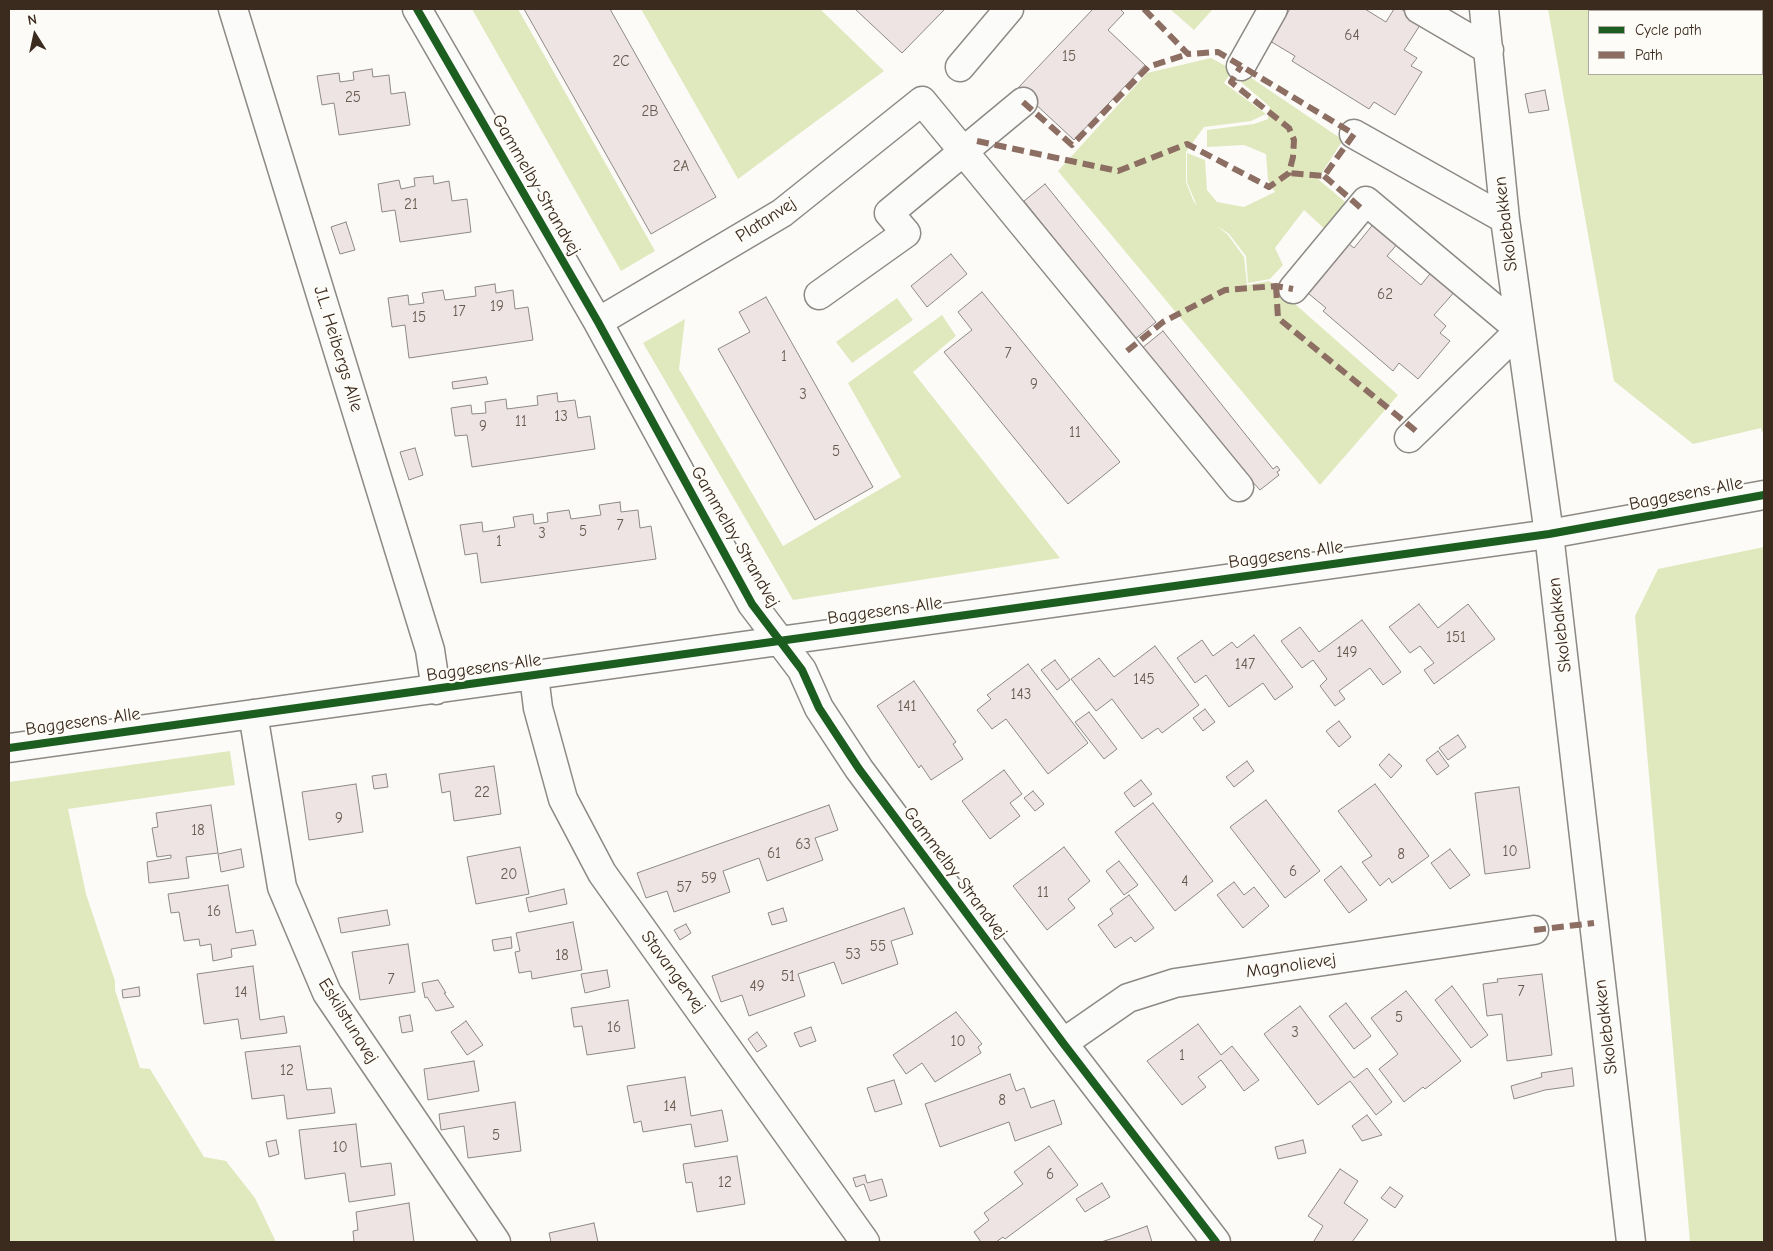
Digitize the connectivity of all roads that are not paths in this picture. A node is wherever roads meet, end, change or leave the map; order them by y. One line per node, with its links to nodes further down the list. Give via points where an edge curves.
1 (233, 9): 24 (street, J.L. Heibergs Alle, via 428,641)
2 (417, 9): 16 (street, Gammelby Strandvej)
3 (1010, 9): 9 (street)
4 (1274, 9): 8 (street)
5 (1419, 9): 7 (street)
6 (1484, 9): 7 (street, Skolebakken)
7 (1489, 50): 13 (street, Skolebakken)
8 (1241, 66)
9 (960, 67)
10 (1023, 102): 12 (street)
11 (1354, 134): 13 (street)
12 (964, 153): 15 (street, via 889,213 906,233); 16 (street, Platanvej, via 922,101 782,213); 19 (street)
13 (1504, 219): 17 (street, Skolebakken)
14 (1293, 290): 17 (street, via 1366,201)
15 (819, 295)
16 (598, 322): 22 (street, Gammelby Strandvej, via 752,604)
17 (1520, 330): 18 (street); 21 (street, Skolebakken)
18 (1409, 438)
19 (1239, 487)
20 (1764, 494): 21 (street, Baggesens Alle)
21 (1549, 534): 22 (street, Baggesens Alle); 32 (street, Skolebakken)
22 (780, 640): 23 (street, Baggesens Alle); 28 (street, Gammelby Strandvej, via 802,670 819,708 859,769)
23 (534, 676): 24 (street, Baggesens Alle); 30 (street, Stavangervej, via 538,708 563,799 602,872)
24 (436, 690): 25 (street, Baggesens Alle)
25 (252, 714): 26 (street, Baggesens Alle); 29 (street, Eskilstunavej, via 282,887 327,994)
26 (9, 748)
27 (1534, 930): 28 (street, Magnolievej, via 1175,982 1128,998)
28 (1062, 1043): 31 (street, Gammelby Strandvej)
29 (496, 1242)
30 (865, 1242)
31 (1216, 1242)
32 (1631, 1242)

